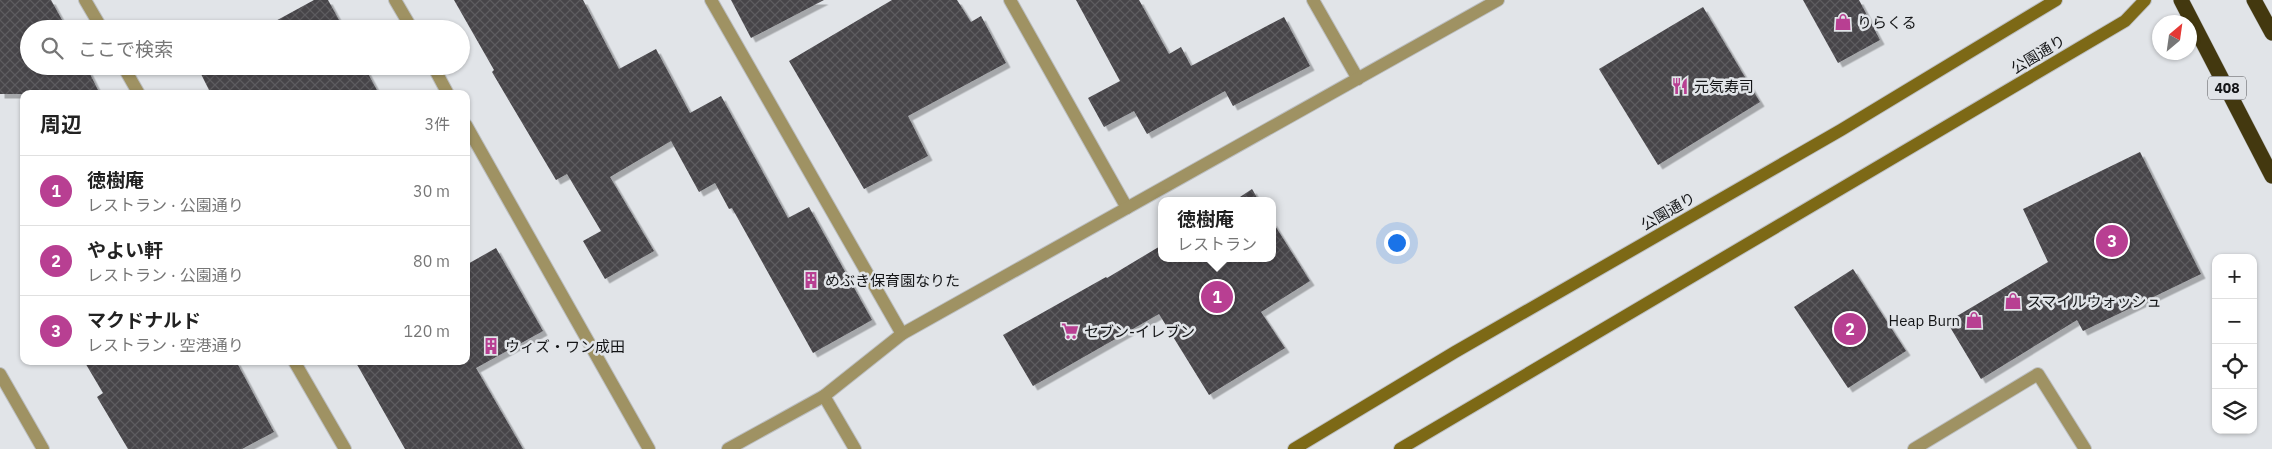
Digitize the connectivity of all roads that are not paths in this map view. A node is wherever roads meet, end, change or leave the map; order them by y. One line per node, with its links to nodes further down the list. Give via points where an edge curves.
1 (85, 0): 11 (street)
2 (395, 0): 12 (street)
3 (711, 0): 22 (street)
4 (1010, 0): 21 (street)
5 (1313, 0): 16 (street)
6 (1498, 0): 16 (street)
7 (2056, 0): 31 (street, 公園通り, via 1841,130 1455,352)
8 (2145, 0): 32 (street, 公園通り, via 2125,22)
9 (2181, 0): 20 (highway, 408)
10 (2254, 0): 13 (highway)
11 (97, 20)
12 (407, 20)
13 (2272, 32)
14 (128, 75): 17 (street)
15 (438, 75): 18 (street)
16 (1358, 79): 21 (street)
17 (137, 90)
18 (446, 90)
19 (470, 133): 28 (street)
20 (2272, 176)
21 (1127, 208): 22 (street)
22 (902, 334): 25 (street)
23 (296, 365): 27 (street)
24 (0, 374): 26 (street)
25 (824, 396): 29 (street); 30 (street)
26 (43, 449)
27 (345, 449)
28 (649, 449)
29 (728, 449)
30 (855, 449)
31 (1294, 449)
32 (1400, 449)
33 (1914, 449): 34 (street, via 2038,374)
34 (2085, 449)

